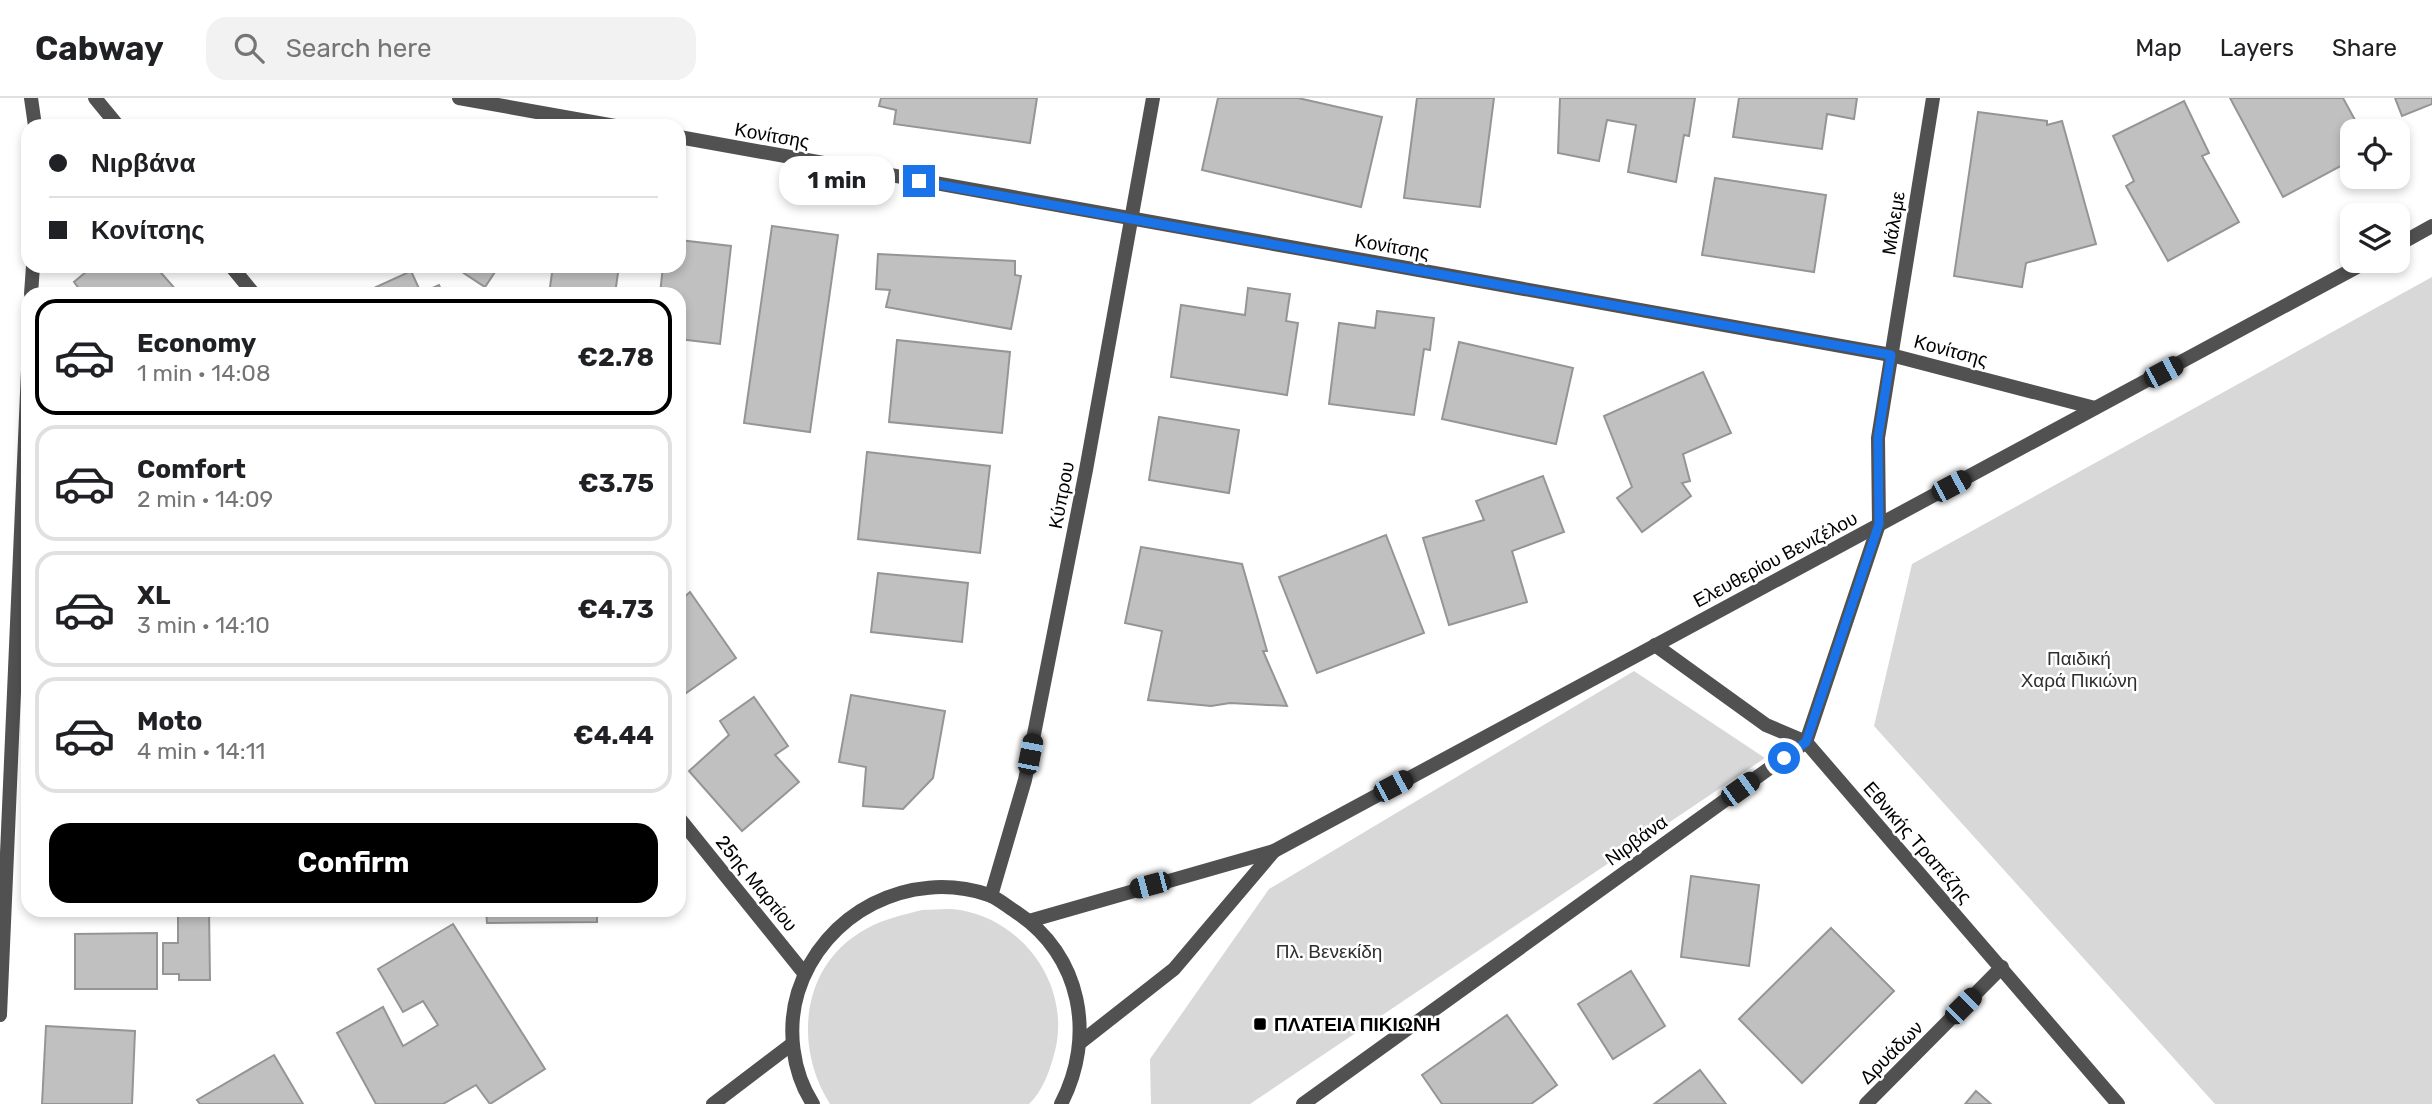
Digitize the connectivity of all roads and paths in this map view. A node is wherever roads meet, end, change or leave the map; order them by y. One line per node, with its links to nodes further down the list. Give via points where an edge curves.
1 (31, 98): 6 (street)
2 (95, 98): 7 (street)
3 (459, 98): 8 (street)
4 (1153, 98): 10 (street, Κύπρου)
5 (1933, 98): 16 (street, Μάλεμε)
6 (34, 119)
7 (112, 119)
8 (576, 119)
9 (686, 139): 10 (street, Κονίτσης)
10 (1132, 219): 16 (street, Κονίτσης); 24 (street, Κύπρου, via 1025,780)
11 (2432, 226): 12 (street)
12 (2410, 238)
13 (237, 273): 15 (street)
14 (2346, 273): 17 (street, Ελευθερίου Βενιζέλου)
15 (248, 287)
16 (1891, 355): 17 (street, Κονίτσης); 18 (street, Μάλεμε, via 1878,438)
17 (2095, 408): 18 (street, Ελευθερίου Βενιζέλου)
18 (1879, 524): 20 (street, Ελευθερίου Βενιζέλου); 21 (street)
19 (21, 531): 28 (street)
20 (1655, 645): 21 (street, Εθνικής Τραπέζης, via 1766,725); 23 (street, Ελευθερίου Βενιζέλου)
21 (1806, 742): 26 (street, Εθνικής Τραπέζης); 34 (street, Νιρβάνα)
22 (686, 827): 27 (street, 25ης Μαρτίου)
23 (1274, 851): 25 (street, Ελευθερίου Βενιζέλου); 29 (street, Ελευθερίου Βενιζέλου, via 1174,969)
24 (991, 896): 25 (street); 27 (street, via 925,888 887,896 853,914 824,940)
25 (1029, 921): 29 (street, via 1053,945 1070,975 1080,1008)
26 (2002, 967): 35 (street, Δρυάδων); 36 (street, Εθνικής Τραπέζης)
27 (804, 973): 30 (street, via 793,1007)
28 (0, 1015)
29 (1082, 1042): 33 (street, via 1073,1081)
30 (792, 1044): 31 (street); 32 (street, via 804,1090)
31 (713, 1104)
32 (813, 1104)
33 (1061, 1104)
34 (1303, 1104)
35 (1866, 1104)
36 (2118, 1104)

